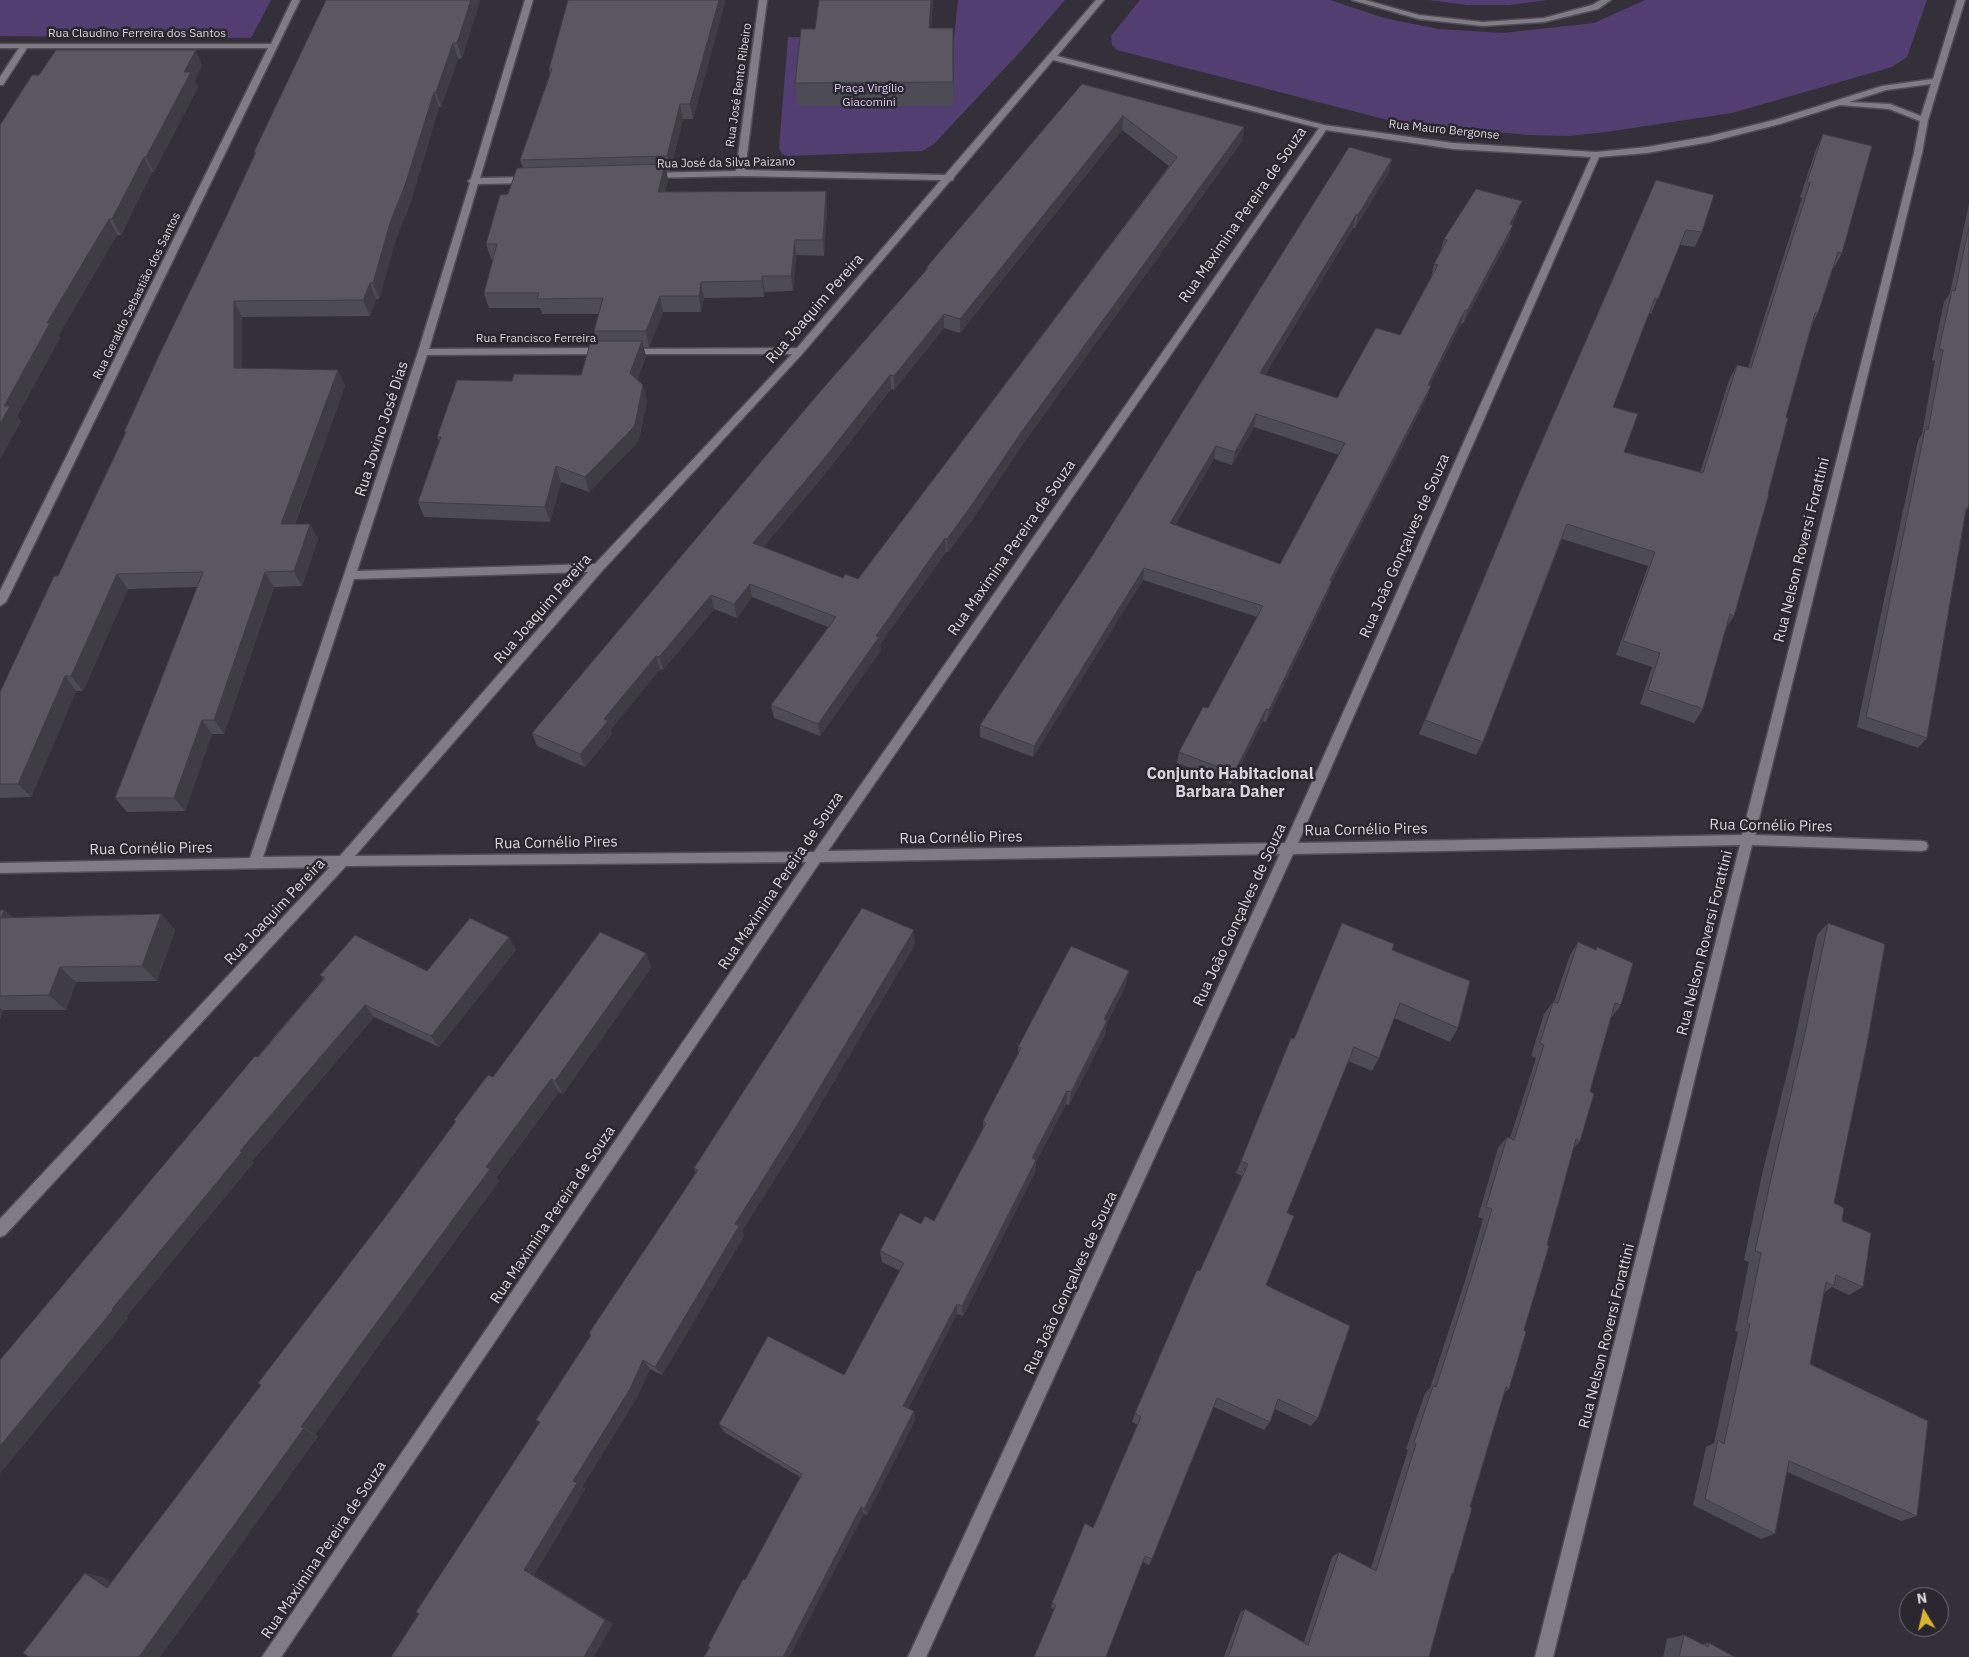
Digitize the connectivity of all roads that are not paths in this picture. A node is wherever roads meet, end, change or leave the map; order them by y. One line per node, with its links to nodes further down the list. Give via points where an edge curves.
1 (296, 0): 10 (street, Rua Geraldo Sebastião dos Santos)
2 (528, 0): 22 (street, Rua Jovino José Dias)
3 (763, 0): 18 (street, Rua José Bento Ribeiro)
4 (1100, 0): 11 (street, Rua Joaquim Pereira)
5 (1356, 0): 6 (street, via 1419,17 1483,24 1544,20 1595,7)
6 (1607, 0)
7 (1961, 0): 12 (street, Rua Nelson Roversi Forattini)
8 (0, 46): 9 (street, Rua Claudino Ferreira dos Santos)
9 (25, 46): 10 (street, Rua Claudino Ferreira dos Santos); 13 (street)
10 (273, 46): 27 (street, Rua Geraldo Sebastião dos Santos)
11 (1053, 57): 16 (street, Rua Mauro Bergonse); 20 (street, Rua Joaquim Pereira)
12 (1935, 81): 14 (street, Rua Mauro Bergonse, via 1885,88); 15 (street, Rua Nelson Roversi Forattini)
13 (0, 83)
14 (1836, 104): 15 (street, Rua Mauro Bergonse, via 1890,108); 17 (street, Rua Mauro Bergonse, via 1710,139)
15 (1924, 120): 28 (street, Rua Nelson Roversi Forattini)
16 (1324, 127): 17 (street, Rua Mauro Bergonse, via 1453,146); 31 (street, Rua Maximina Pereira de Souza)
17 (1596, 155): 30 (street, Rua João Gonçalves de Souza)
18 (740, 173): 19 (street, Rua José da Silva Paizano); 20 (street, Rua José da Silva Paizano)
19 (641, 176)
20 (950, 178): 23 (street, Rua Joaquim Pereira)
21 (542, 179): 22 (street)
22 (472, 182): 24 (street, Rua Jovino José Dias)
23 (800, 351): 24 (street, Rua Francisco Ferreira); 25 (street, Rua Joaquim Pereira)
24 (422, 352): 26 (street, Rua Jovino José Dias)
25 (598, 568): 26 (street); 32 (street, Rua Joaquim Pereira)
26 (351, 575): 33 (street, Rua Jovino José Dias)
27 (0, 602)
28 (1747, 840): 29 (street, Rua Cornélio Pires); 30 (street, Rua Cornélio Pires); 38 (street, Rua Nelson Roversi Forattini)
29 (1922, 846)
30 (1289, 848): 31 (street, Rua Cornélio Pires); 37 (street, Rua João Gonçalves de Souza)
31 (817, 857): 32 (street, Rua Cornélio Pires); 36 (street, Rua Maximina Pereira de Souza)
32 (343, 861): 33 (street, Rua Cornélio Pires); 35 (street, Rua Joaquim Pereira)
33 (255, 863): 34 (street, Rua Cornélio Pires)
34 (0, 868)
35 (0, 1230)
36 (271, 1657)
37 (917, 1657)
38 (1544, 1657)

